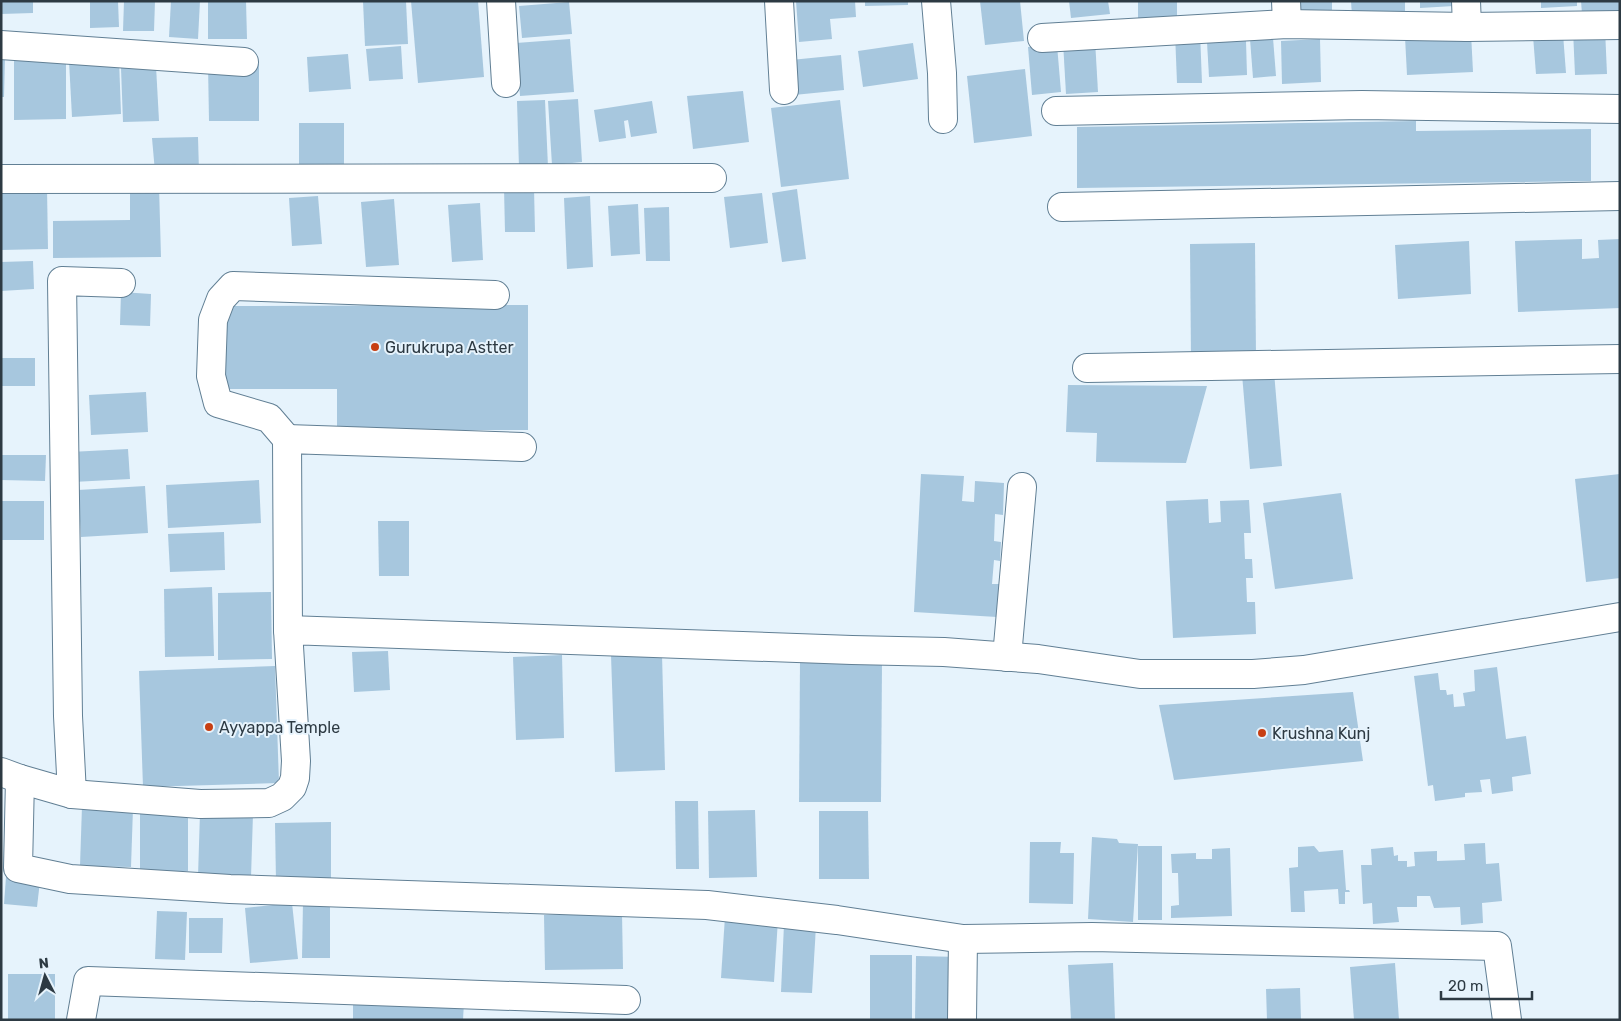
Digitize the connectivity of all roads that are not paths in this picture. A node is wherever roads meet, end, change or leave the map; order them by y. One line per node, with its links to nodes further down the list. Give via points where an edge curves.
1 (501, 1): 10 (street)
2 (779, 1): 11 (street)
3 (936, 1): 14 (street)
4 (1286, 12): 5 (street); 7 (street)
5 (1467, 14): 6 (street)
6 (1620, 25)
7 (1042, 38)
8 (1, 45): 9 (street)
9 (244, 62)
10 (506, 83)
11 (784, 90)
12 (1620, 109): 13 (street, via 1362,105)
13 (1056, 111)
14 (943, 118)
15 (712, 178): 16 (street)
16 (1, 179)
17 (1620, 196): 18 (street)
18 (1062, 207)
19 (121, 283): 30 (street, via 62,281)
20 (494, 295): 24 (street, via 234,286 221,299 213,320 211,376 218,403 269,418)
21 (1620, 359): 22 (street)
22 (1086, 368)
23 (522, 447): 24 (street)
24 (286, 449): 27 (street)
25 (1022, 487): 28 (street)
26 (1620, 617): 28 (street, via 1314,669 1253,674 1140,674)
27 (288, 630): 28 (street, via 944,652); 30 (street, via 296,761 292,787 282,797 269,803 200,804)
28 (1007, 657)
29 (11, 775): 30 (street); 31 (street, via 18,868 70,879 230,889 707,905)
30 (72, 794)
31 (963, 939): 34 (street); 35 (street, via 1092,937 1497,946)
32 (626, 1000): 33 (street, via 88,981)
33 (81, 1020)
34 (962, 1020)
35 (1507, 1020)

